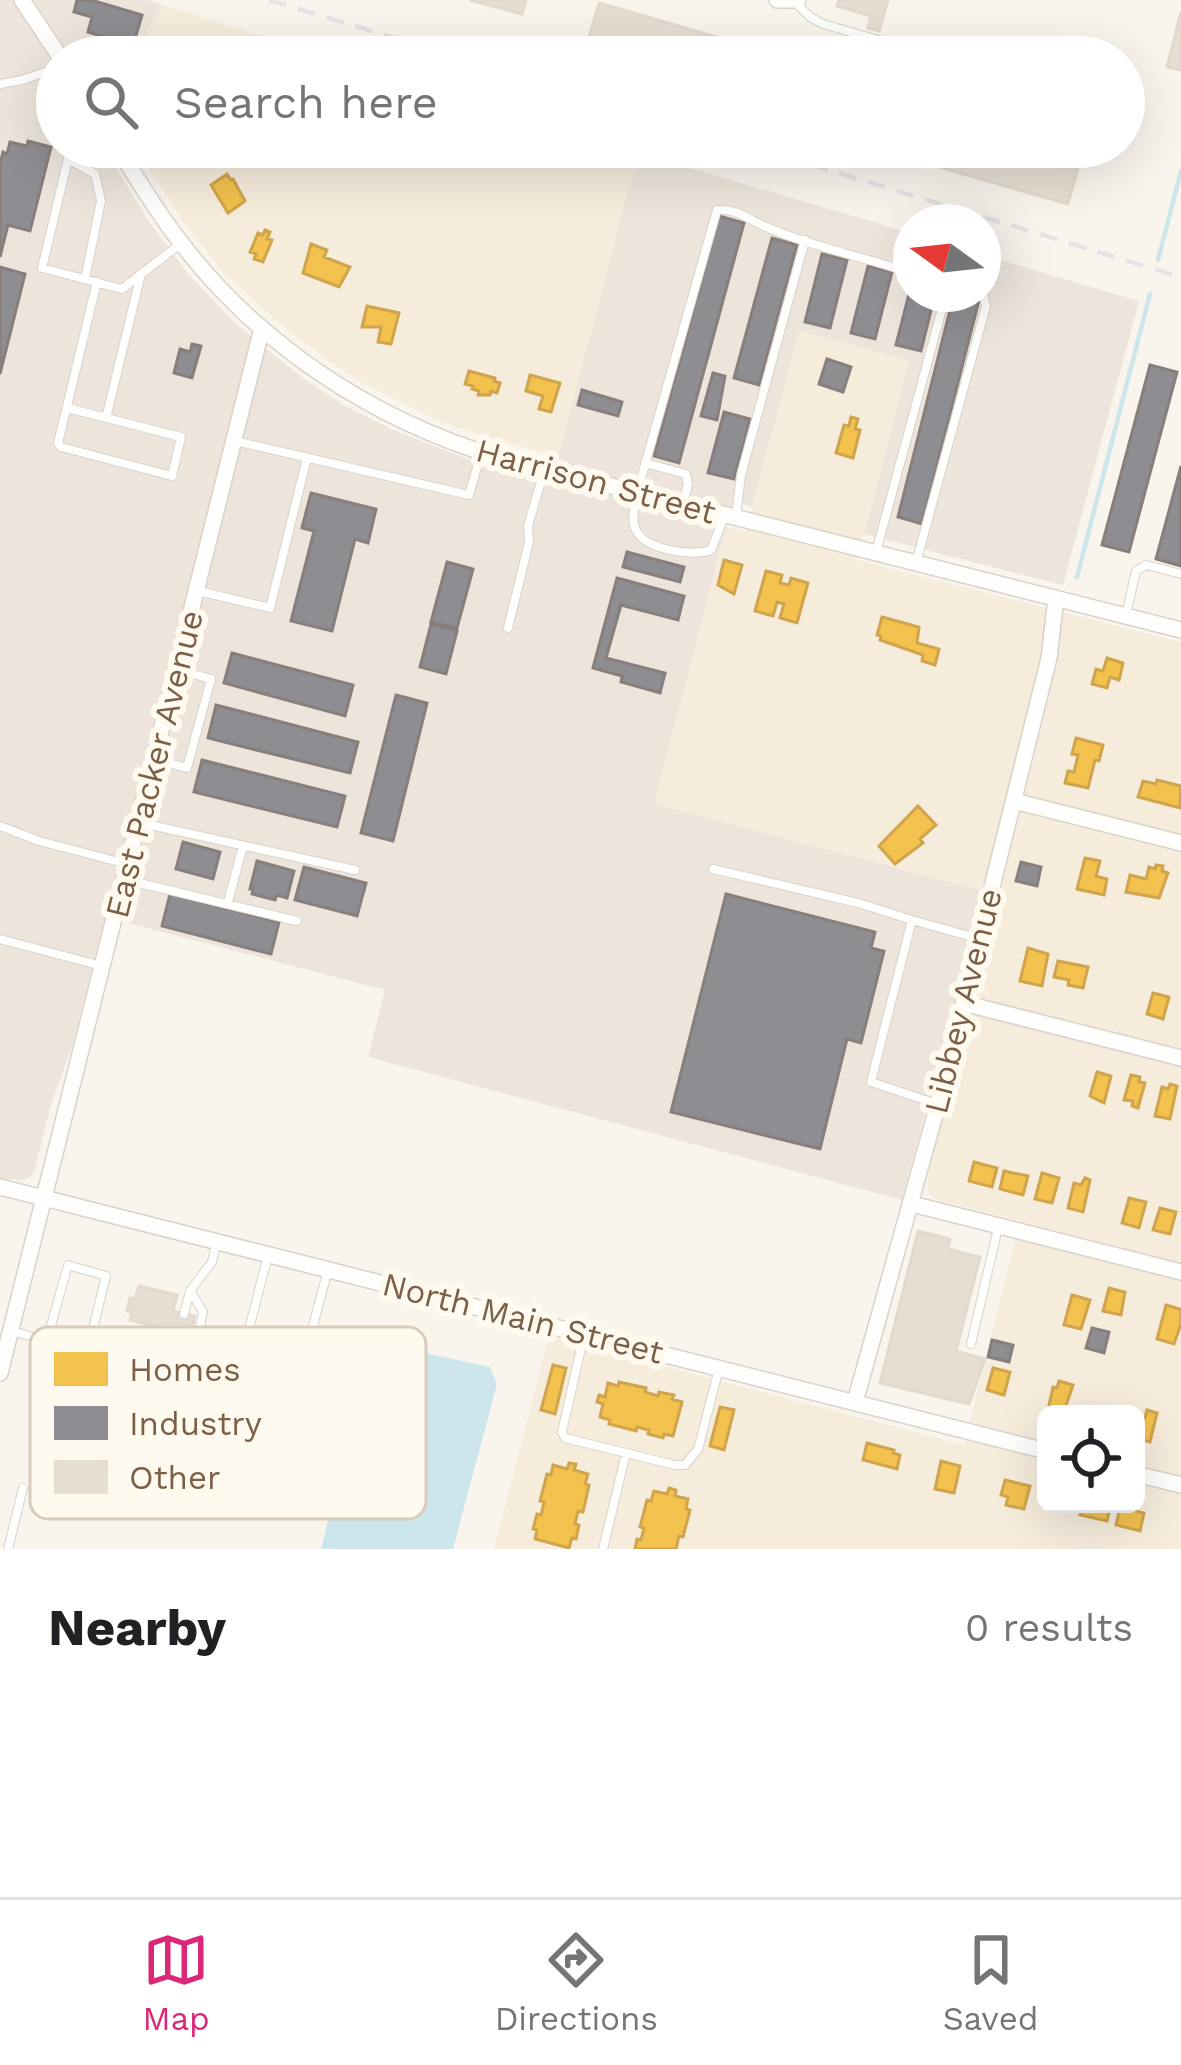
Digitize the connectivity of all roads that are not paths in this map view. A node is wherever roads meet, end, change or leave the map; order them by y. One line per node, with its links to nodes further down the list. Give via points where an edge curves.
1 (22, 0): 4 (street)
2 (777, 0): 3 (street)
3 (796, 1): 5 (lane, via 823,24)
4 (46, 36)
5 (864, 36)
6 (36, 75): 7 (lane)
7 (0, 84)
8 (66, 168): 15 (lane, via 42,268)
9 (84, 168): 15 (lane, via 95,174 101,201)
10 (132, 168): 12 (street, Harrison Street)
11 (805, 240): 13 (lane); 25 (lane, via 723,208 714,214); 29 (lane)
12 (181, 243): 14 (lane); 19 (street, Harrison Street)
13 (893, 267)
14 (141, 274): 16 (lane, via 122,289); 21 (lane)
15 (85, 279): 16 (lane)
16 (97, 282): 20 (lane)
17 (941, 312): 30 (lane)
18 (984, 312): 31 (lane)
19 (262, 328): 22 (street, East Packer Avenue); 23 (street, Harrison Street, via 364,401)
20 (67, 408): 21 (lane); 21 (lane, via 62,447 172,476 181,437)
21 (106, 418)
22 (235, 441): 24 (lane); 33 (street, East Packer Avenue)
23 (482, 452): 24 (lane, via 469,495); 26 (street, Harrison Street)
24 (307, 458): 33 (lane, via 270,608)
25 (645, 463): 27 (lane); 28 (lane, via 686,474)
26 (544, 469): 27 (street, Harrison Street); 36 (lane)
27 (637, 493): 28 (street, Harrison Street); 29 (lane, via 639,535 686,554 711,550)
28 (682, 504): 29 (street, Harrison Street)
29 (730, 516): 30 (street, Harrison Street)
30 (876, 554): 31 (street, Harrison Street)
31 (916, 563): 34 (street, Harrison Street)
32 (1181, 574): 35 (lane, via 1146,565 1136,571)
33 (198, 591): 38 (street, East Packer Avenue)
34 (1056, 598): 35 (street, Harrison Street); 40 (street, Libbey Avenue)
35 (1126, 617): 37 (street, Harrison Street)
36 (508, 628)
37 (1181, 630)
38 (178, 670): 39 (street, East Packer Avenue); 39 (lane, via 211,679 188,768)
39 (155, 760): 41 (street, East Packer Avenue)
40 (1014, 801): 43 (street); 52 (street, Libbey Avenue)
41 (140, 822): 44 (lane); 47 (street, East Packer Avenue)
42 (0, 826): 47 (lane)
43 (1181, 843)
44 (243, 845): 46 (lane); 48 (lane)
45 (713, 869): 49 (lane)
46 (355, 870)
47 (127, 872): 48 (lane); 53 (street, East Packer Avenue)
48 (228, 902): 50 (lane)
49 (912, 920): 52 (lane); 56 (lane, via 871,1082)
50 (297, 921)
51 (0, 939): 53 (lane)
52 (978, 939): 54 (street, Libbey Avenue)
53 (104, 967): 58 (street, East Packer Avenue)
54 (963, 1003): 55 (street); 56 (street, Libbey Avenue)
55 (1181, 1058)
56 (938, 1104): 59 (street, Libbey Avenue)
57 (0, 1187): 58 (street, North Main Street)
58 (45, 1198): 61 (street, North Main Street); 72 (street, East Packer Avenue)
59 (912, 1204): 60 (street); 78 (street, Libbey Avenue)
60 (998, 1227): 64 (street); 75 (lane)
61 (216, 1241): 62 (street, North Main Street); 65 (lane, via 212,1262)
62 (268, 1254): 63 (street, North Main Street); 70 (lane)
63 (328, 1269): 71 (lane); 73 (street, North Main Street)
64 (1181, 1272)
65 (190, 1291): 66 (lane); 69 (lane, via 203,1312)
66 (184, 1314)
67 (51, 1327): 68 (lane, via 68,1265 106,1276)
68 (93, 1327)
69 (200, 1327)
70 (250, 1327)
71 (313, 1327)
72 (10, 1331): 74 (lane); 77 (street, East Packer Avenue)
73 (584, 1334): 76 (street, North Main Street); 80 (lane, via 562,1432)
74 (30, 1336)
75 (971, 1344)
76 (720, 1368): 78 (street, North Main Street); 80 (lane, via 690,1462)
77 (0, 1372)
78 (855, 1402): 79 (street, North Main Street)
79 (1037, 1448)
80 (626, 1453): 85 (lane)
81 (1145, 1476): 82 (street)
82 (1181, 1485)
83 (23, 1488): 84 (lane)
84 (8, 1549)
85 (603, 1549)

